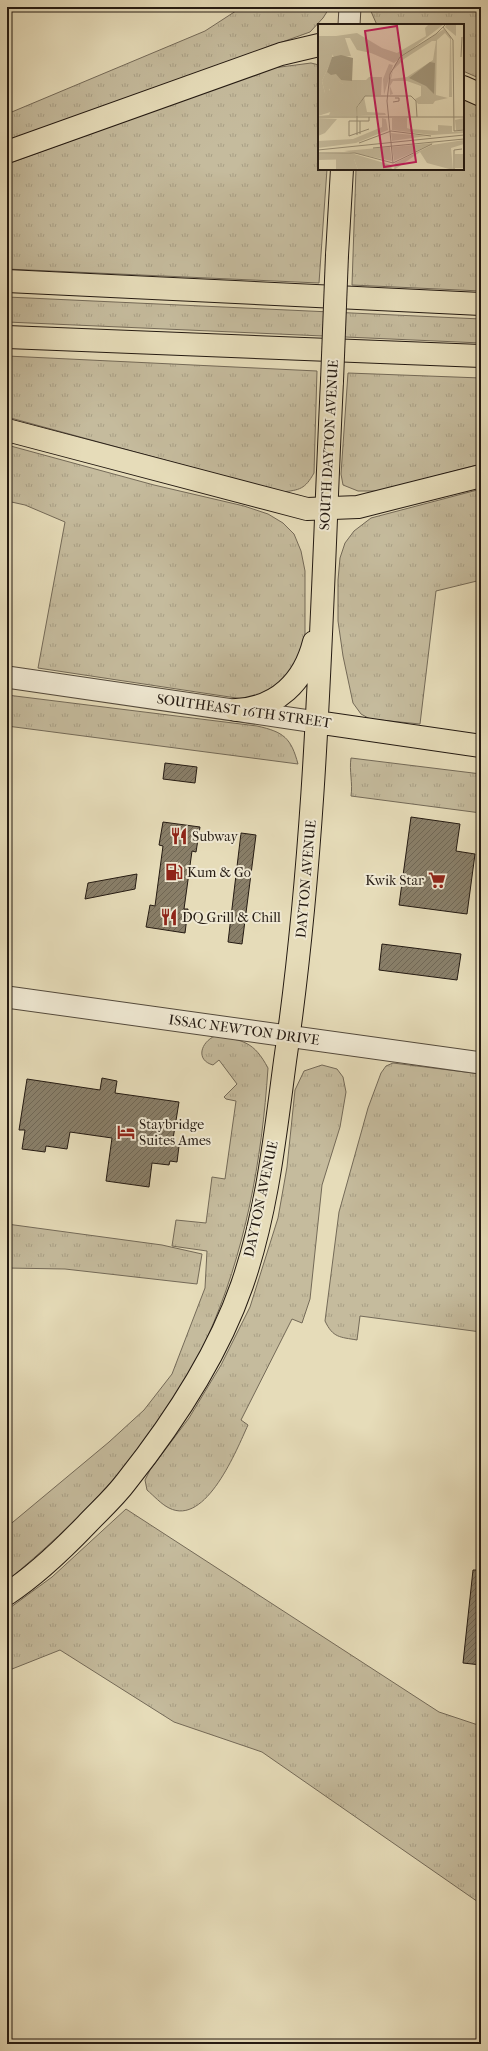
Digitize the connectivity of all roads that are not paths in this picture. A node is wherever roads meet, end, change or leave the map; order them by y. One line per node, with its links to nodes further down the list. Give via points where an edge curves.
1 (350, 7): 2 (street)
2 (349, 24)
3 (318, 45): 6 (main road, via 281,54)
4 (464, 87): 5 (main road)
5 (481, 95)
6 (7, 152)
7 (342, 170): 14 (main road, SOUTH DAYTON AVENUE, bridge)
8 (7, 281): 9 (main road)
9 (481, 304)
10 (7, 337): 11 (main road)
11 (481, 356)
12 (7, 430): 14 (main road, via 307,509)
13 (481, 476): 14 (main road, via 358,507)
14 (326, 510): 15 (main road, SOUTH DAYTON AVENUE)
15 (321, 618): 17 (main road, via 304,669 286,691 264,706); 18 (main road, SOUTH DAYTON AVENUE)
16 (7, 677): 17 (street, SOUTHEAST 16TH STREET)
17 (236, 710): 18 (street, SOUTHEAST 16TH STREET)
18 (316, 722): 19 (main road, SOUTHEAST 16TH STREET); 21 (main road, DAYTON AVENUE, via 310,843)
19 (481, 746)
20 (7, 997): 21 (street, ISSAC NEWTON DRIVE)
21 (289, 1036): 22 (street, ISSAC NEWTON DRIVE); 23 (main road, DAYTON AVENUE, via 261,1215 242,1286 212,1354 174,1418 125,1485 63,1550)
22 (481, 1063)
23 (7, 1594)

